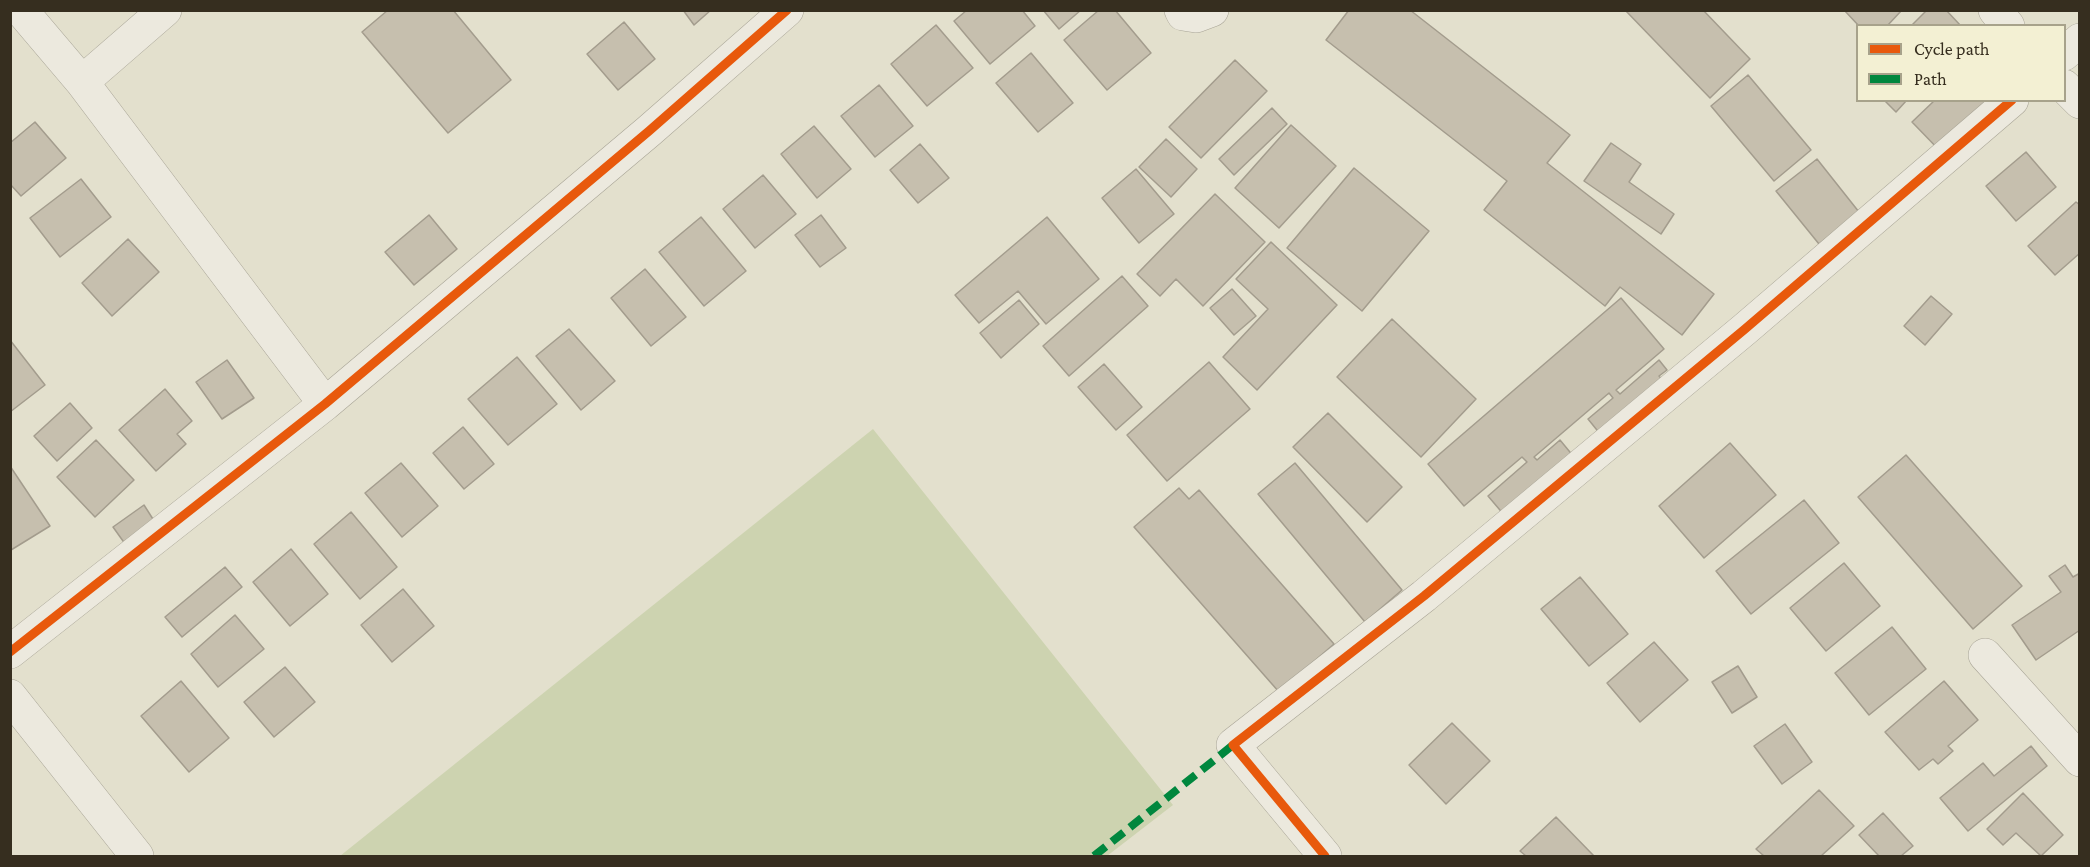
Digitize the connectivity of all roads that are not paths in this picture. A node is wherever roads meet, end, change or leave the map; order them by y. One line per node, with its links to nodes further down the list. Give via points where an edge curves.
1 (21, 10): 10 (street)
2 (165, 10): 10 (street)
3 (787, 10): 14 (street, via 650,131)
4 (1181, 10): 5 (street, via 1196,16)
5 (1212, 10)
6 (1995, 10): 7 (street)
7 (2006, 24)
8 (2079, 40): 9 (street)
9 (2066, 52)
10 (82, 81): 14 (street)
11 (2066, 88): 13 (street)
12 (2010, 102): 20 (street, via 1745,330 1433,589 1233,745)
13 (2079, 102)
14 (325, 404): 15 (street)
15 (10, 651)
16 (1985, 655): 18 (street)
17 (10, 696): 19 (street)
18 (2079, 760)
19 (137, 856)
20 (1325, 856)

